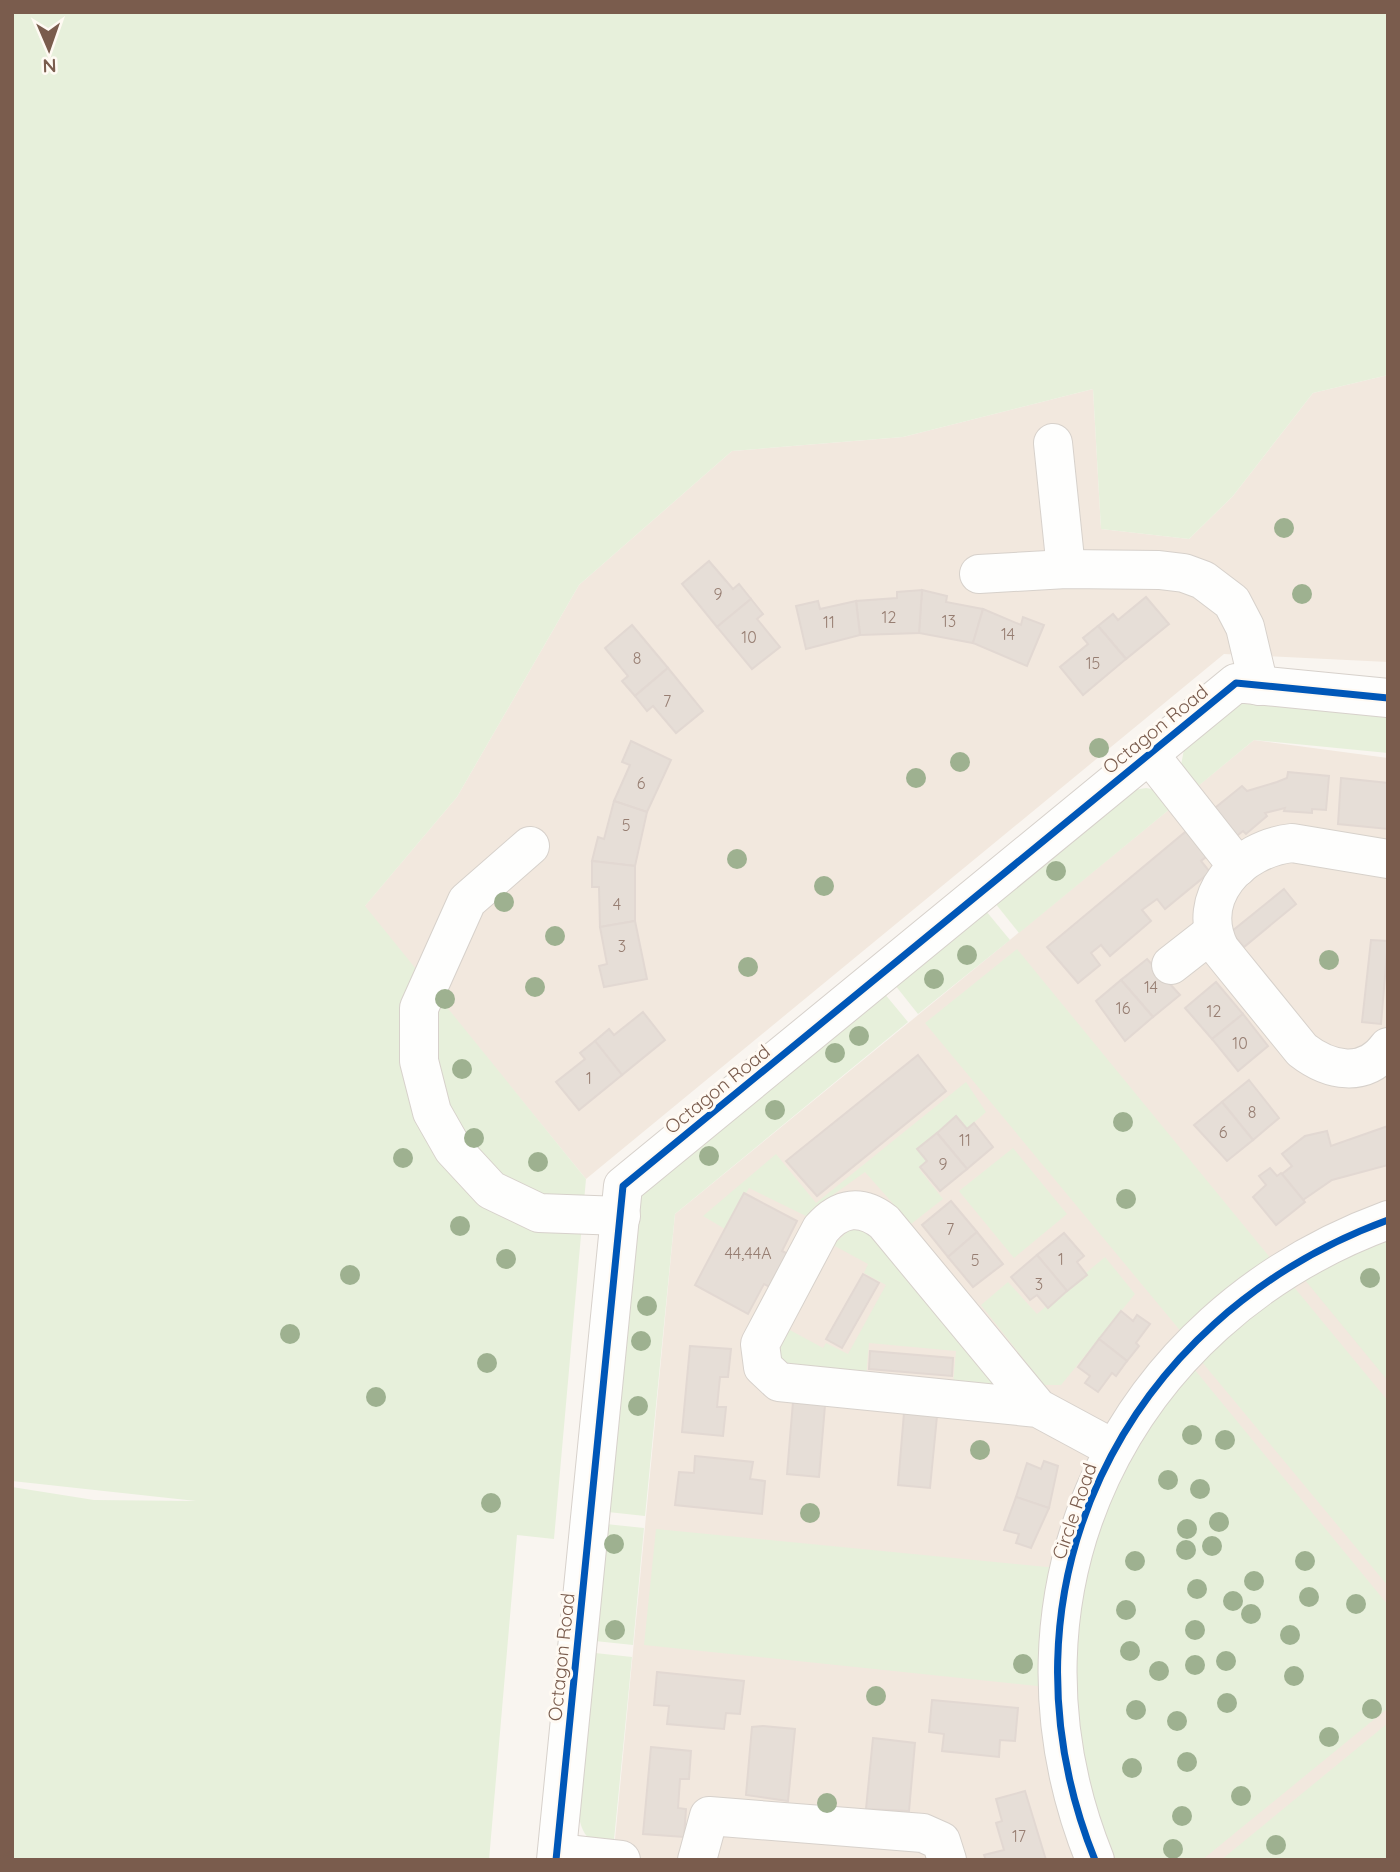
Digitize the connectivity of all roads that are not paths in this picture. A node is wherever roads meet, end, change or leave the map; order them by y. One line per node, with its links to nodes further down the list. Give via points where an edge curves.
1 (1053, 443): 2 (street)
2 (1066, 569): 3 (street); 4 (street, via 1184,573 1221,592 1245,627)
3 (979, 574)
4 (1259, 686): 5 (street, Octagon Road); 6 (street, Octagon Road, via 1236,683)
5 (1388, 698)
6 (1149, 754): 9 (street); 13 (street, Octagon Road, via 623,1186)
7 (530, 846): 13 (street, via 467,901 419,1008 419,1061 432,1112 453,1149 491,1190 538,1213)
8 (1388, 859): 9 (street, via 1292,843 1276,845)
9 (1238, 867): 10 (street, via 1213,899)
10 (1212, 933): 11 (street); 12 (street, via 1285,1030 1317,1062 1334,1069 1353,1069 1370,1065)
11 (1171, 965)
12 (1388, 1047)
13 (621, 1216): 17 (street, Octagon Road)
14 (1388, 1220): 16 (street, Circle Road, via 1286,1267 1229,1308 1160,1380)
15 (1038, 1408): 15 (street, via 789,1384 763,1367 760,1345 821,1229 832,1216 847,1209 862,1210 884,1222); 16 (street)
16 (1114, 1449): 21 (street, Circle Road, via 1076,1546 1060,1633 1063,1750)
17 (557, 1856): 18 (street)
18 (621, 1860)
19 (697, 1860): 20 (street, via 709,1816 923,1833 941,1841)
20 (947, 1860)
21 (1095, 1860)

